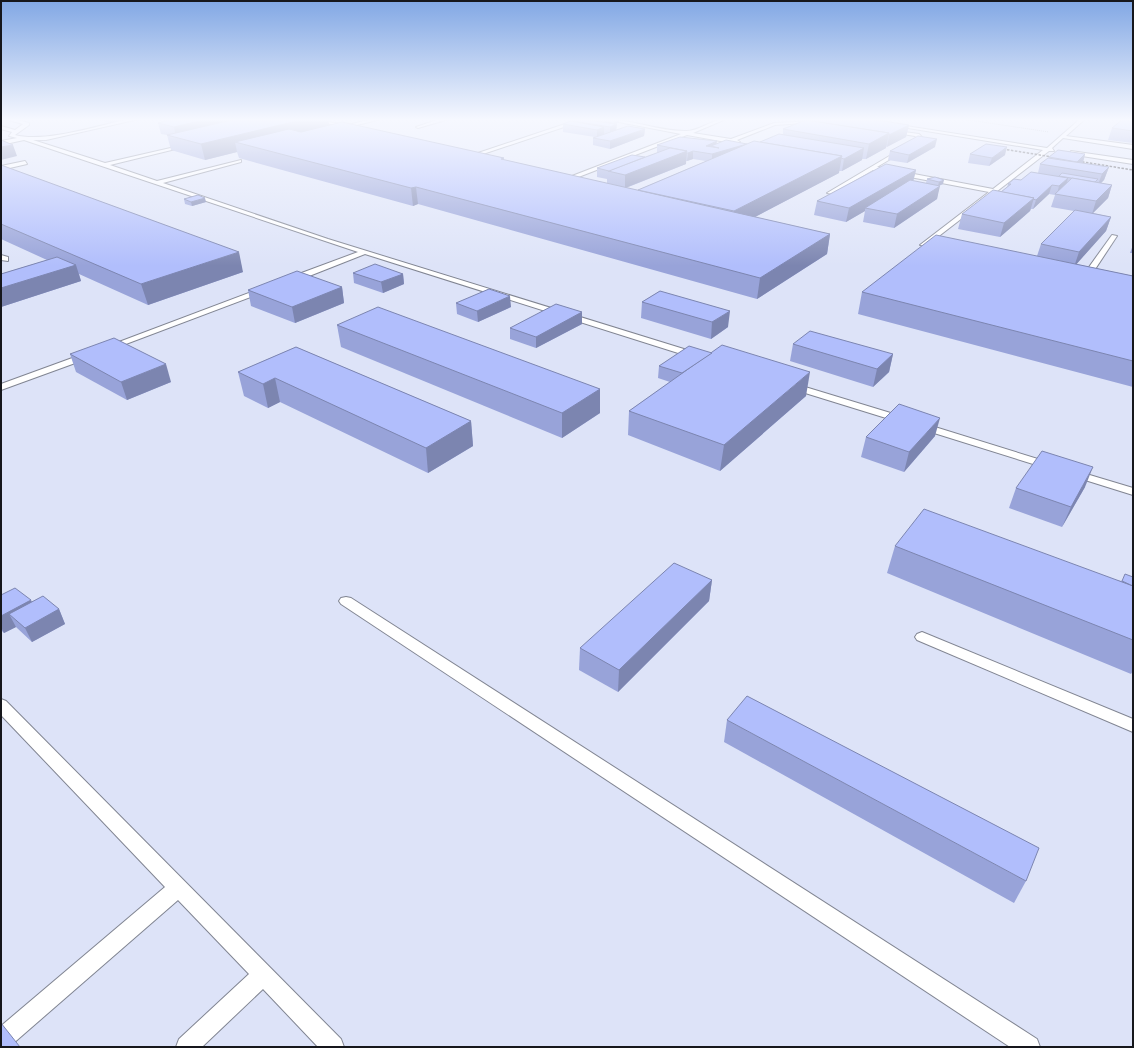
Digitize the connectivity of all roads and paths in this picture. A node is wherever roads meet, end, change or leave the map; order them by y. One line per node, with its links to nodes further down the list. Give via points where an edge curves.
1 (111, 168): 8 (lane)
2 (213, 168): 8 (lane)
3 (597, 168): 7 (lane)
4 (872, 168): 10 (lane); 11 (lane)
5 (1024, 168): 10 (lane)
6 (552, 180): 7 (lane)
7 (560, 182): 9 (lane)
8 (155, 183): 14 (lane)
9 (575, 186)
10 (994, 191): 13 (lane, via 926,242 923,247)
11 (830, 193)
12 (1114, 236): 15 (lane)
13 (927, 251)
14 (365, 252): 16 (lane); 18 (lane)
15 (1081, 285)
16 (707, 359)
17 (783, 383): 19 (lane)
18 (1, 387)
19 (1133, 492)
20 (346, 602): 29 (lane)
21 (922, 637): 23 (lane)
22 (1, 706): 24 (lane)
23 (1133, 726)
24 (178, 888): 25 (lane); 26 (lane)
25 (263, 975): 27 (lane); 28 (lane)
26 (1, 1040)
27 (188, 1047)
28 (333, 1047)
29 (1029, 1047)

